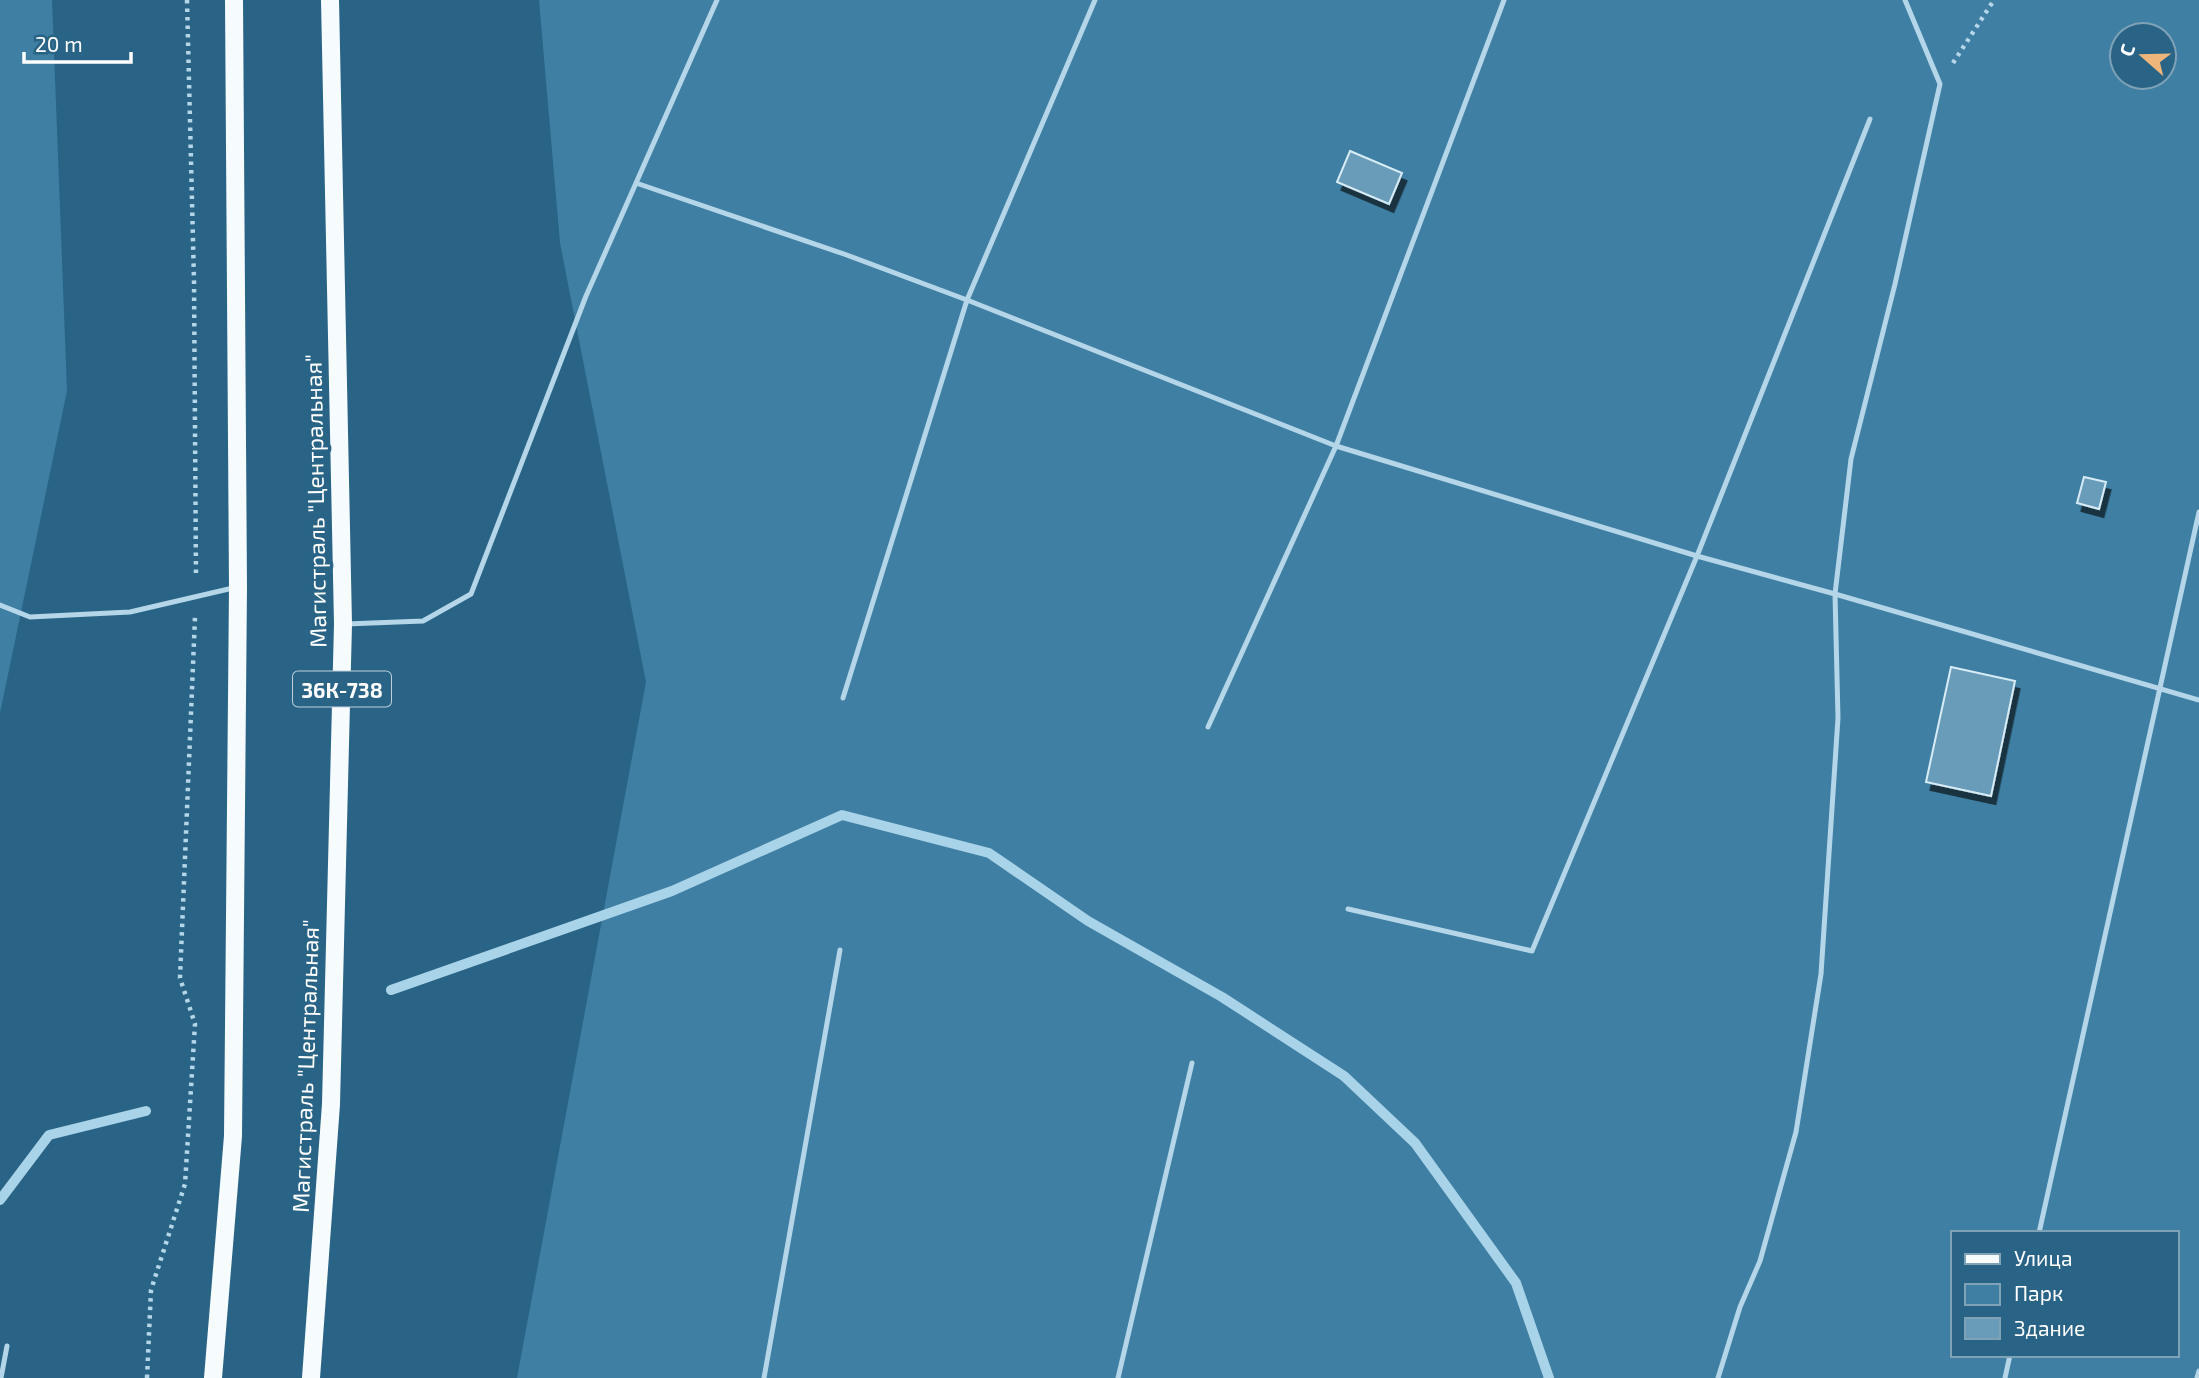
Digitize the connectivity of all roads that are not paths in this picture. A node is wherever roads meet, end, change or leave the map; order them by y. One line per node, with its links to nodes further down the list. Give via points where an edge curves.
1 (234, 0): 13 (main road)
2 (330, 0): 16 (main road, Магистраль "Центральная" / 36К-738)
3 (717, 0): 8 (lane)
4 (1095, 0): 9 (lane)
5 (1504, 0): 10 (lane)
6 (1905, 0): 14 (lane, via 1940,84 1851,459)
7 (1870, 119): 12 (lane)
8 (636, 183): 9 (lane); 16 (lane, via 586,296 471,594 423,621)
9 (967, 300): 10 (lane); 18 (lane)
10 (1336, 446): 12 (lane); 20 (lane)
11 (2199, 512): 17 (lane)
12 (1697, 556): 14 (lane); 21 (lane, via 1532,951)
13 (238, 587): 15 (lane, via 130,612 30,617); 29 (main road, via 233,1136)
14 (1835, 594): 17 (lane); 33 (lane, via 1838,718 1819,987 1797,1132 1760,1261)
15 (0, 605)
16 (343, 624): 30 (main road, Магистраль "Центральная" / 36К-738, via 331,1104)
17 (2159, 690): 19 (lane); 24 (lane)
18 (843, 698)
19 (2199, 700)
20 (1208, 727)
21 (1348, 909)
22 (840, 950): 31 (lane)
23 (1192, 1062): 32 (lane)
24 (2039, 1231)
25 (7, 1346): 28 (lane)
26 (2010, 1357): 34 (lane)
27 (2199, 1371): 35 (lane)
28 (1, 1378)
29 (213, 1378)
30 (311, 1378)
31 (764, 1378)
32 (1118, 1378)
33 (1718, 1378)
34 (2005, 1378)
35 (2197, 1378)

